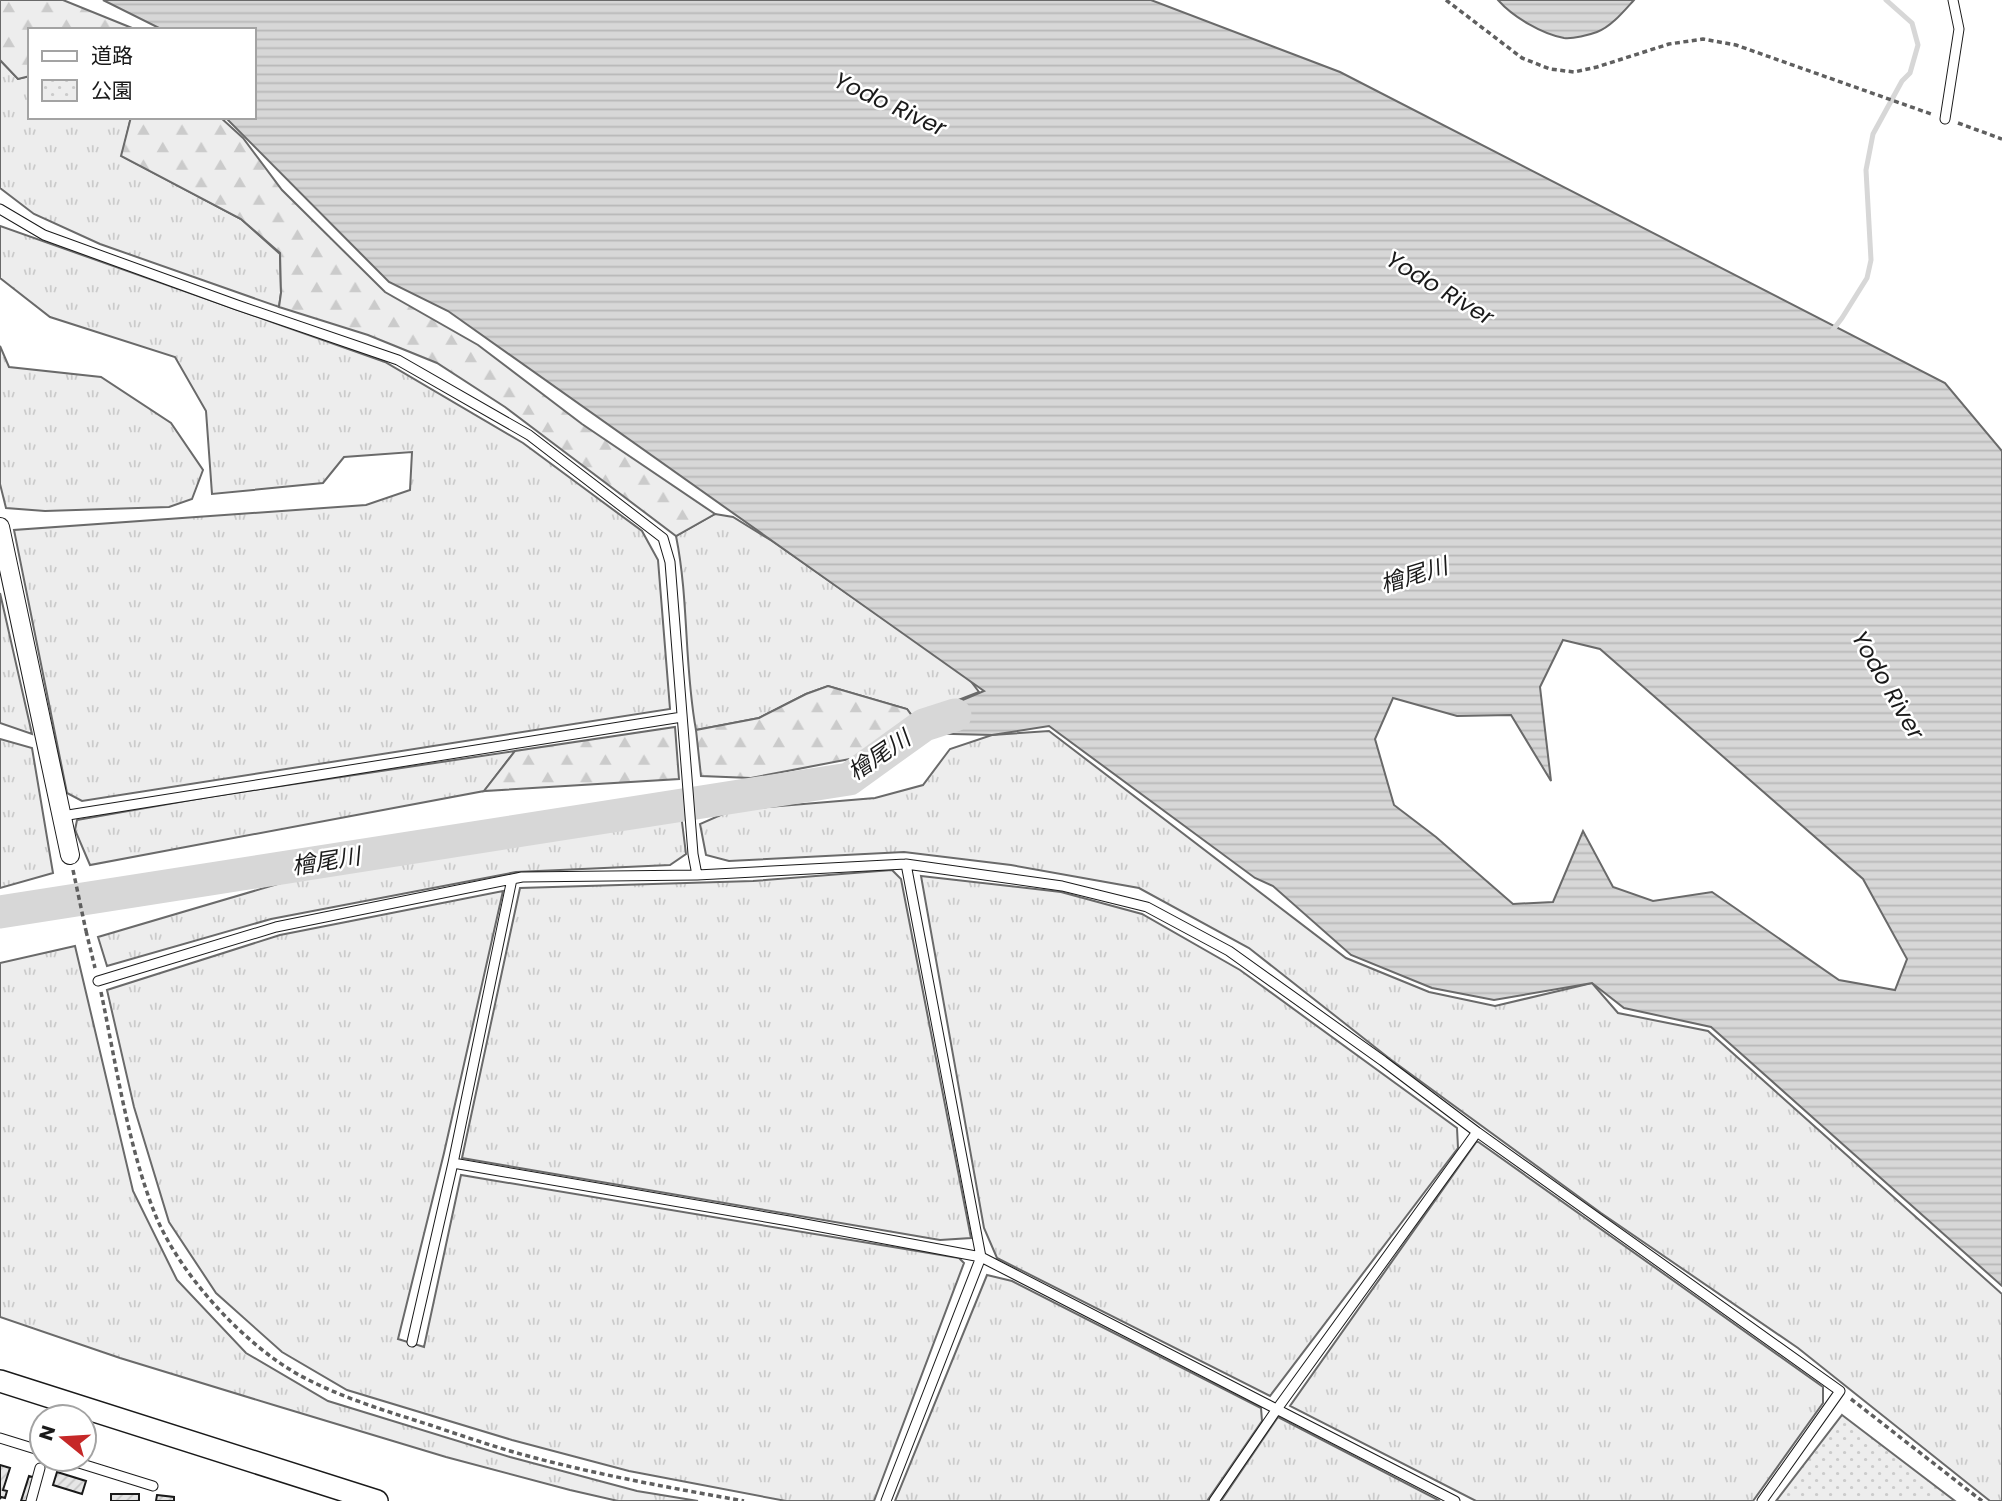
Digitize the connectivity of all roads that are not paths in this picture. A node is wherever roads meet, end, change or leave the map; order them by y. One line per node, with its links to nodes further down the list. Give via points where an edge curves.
1 (1953, 0): 2 (lane, via 1959,29)
2 (1945, 119)
3 (0, 209): 5 (lane, via 44,235 398,359 529,435 663,538 670,562)
4 (0, 527): 6 (street)
5 (682, 717): 6 (lane); 9 (lane)
6 (62, 816): 7 (street)
7 (70, 855)
8 (906, 864): 9 (lane); 12 (lane, via 1062,886 1147,908 1229,951); 14 (lane)
9 (696, 874): 10 (lane)
10 (512, 879): 11 (lane, via 276,928); 13 (lane)
11 (98, 981)
12 (1477, 1132): 17 (lane); 28 (lane, via 1840,1391)
13 (453, 1163): 14 (lane); 15 (lane)
14 (981, 1257): 17 (lane); 25 (lane)
15 (412, 1342)
16 (0, 1381): 24 (street)
17 (1277, 1409): 26 (lane); 27 (lane)
18 (0, 1438): 19 (lane)
19 (28, 1447)
20 (98, 1469): 22 (lane)
21 (39, 1473): 23 (lane)
22 (153, 1486)
23 (31, 1501)
24 (377, 1501)
25 (886, 1501)
26 (1214, 1501)
27 (1455, 1501)
28 (1762, 1501)

